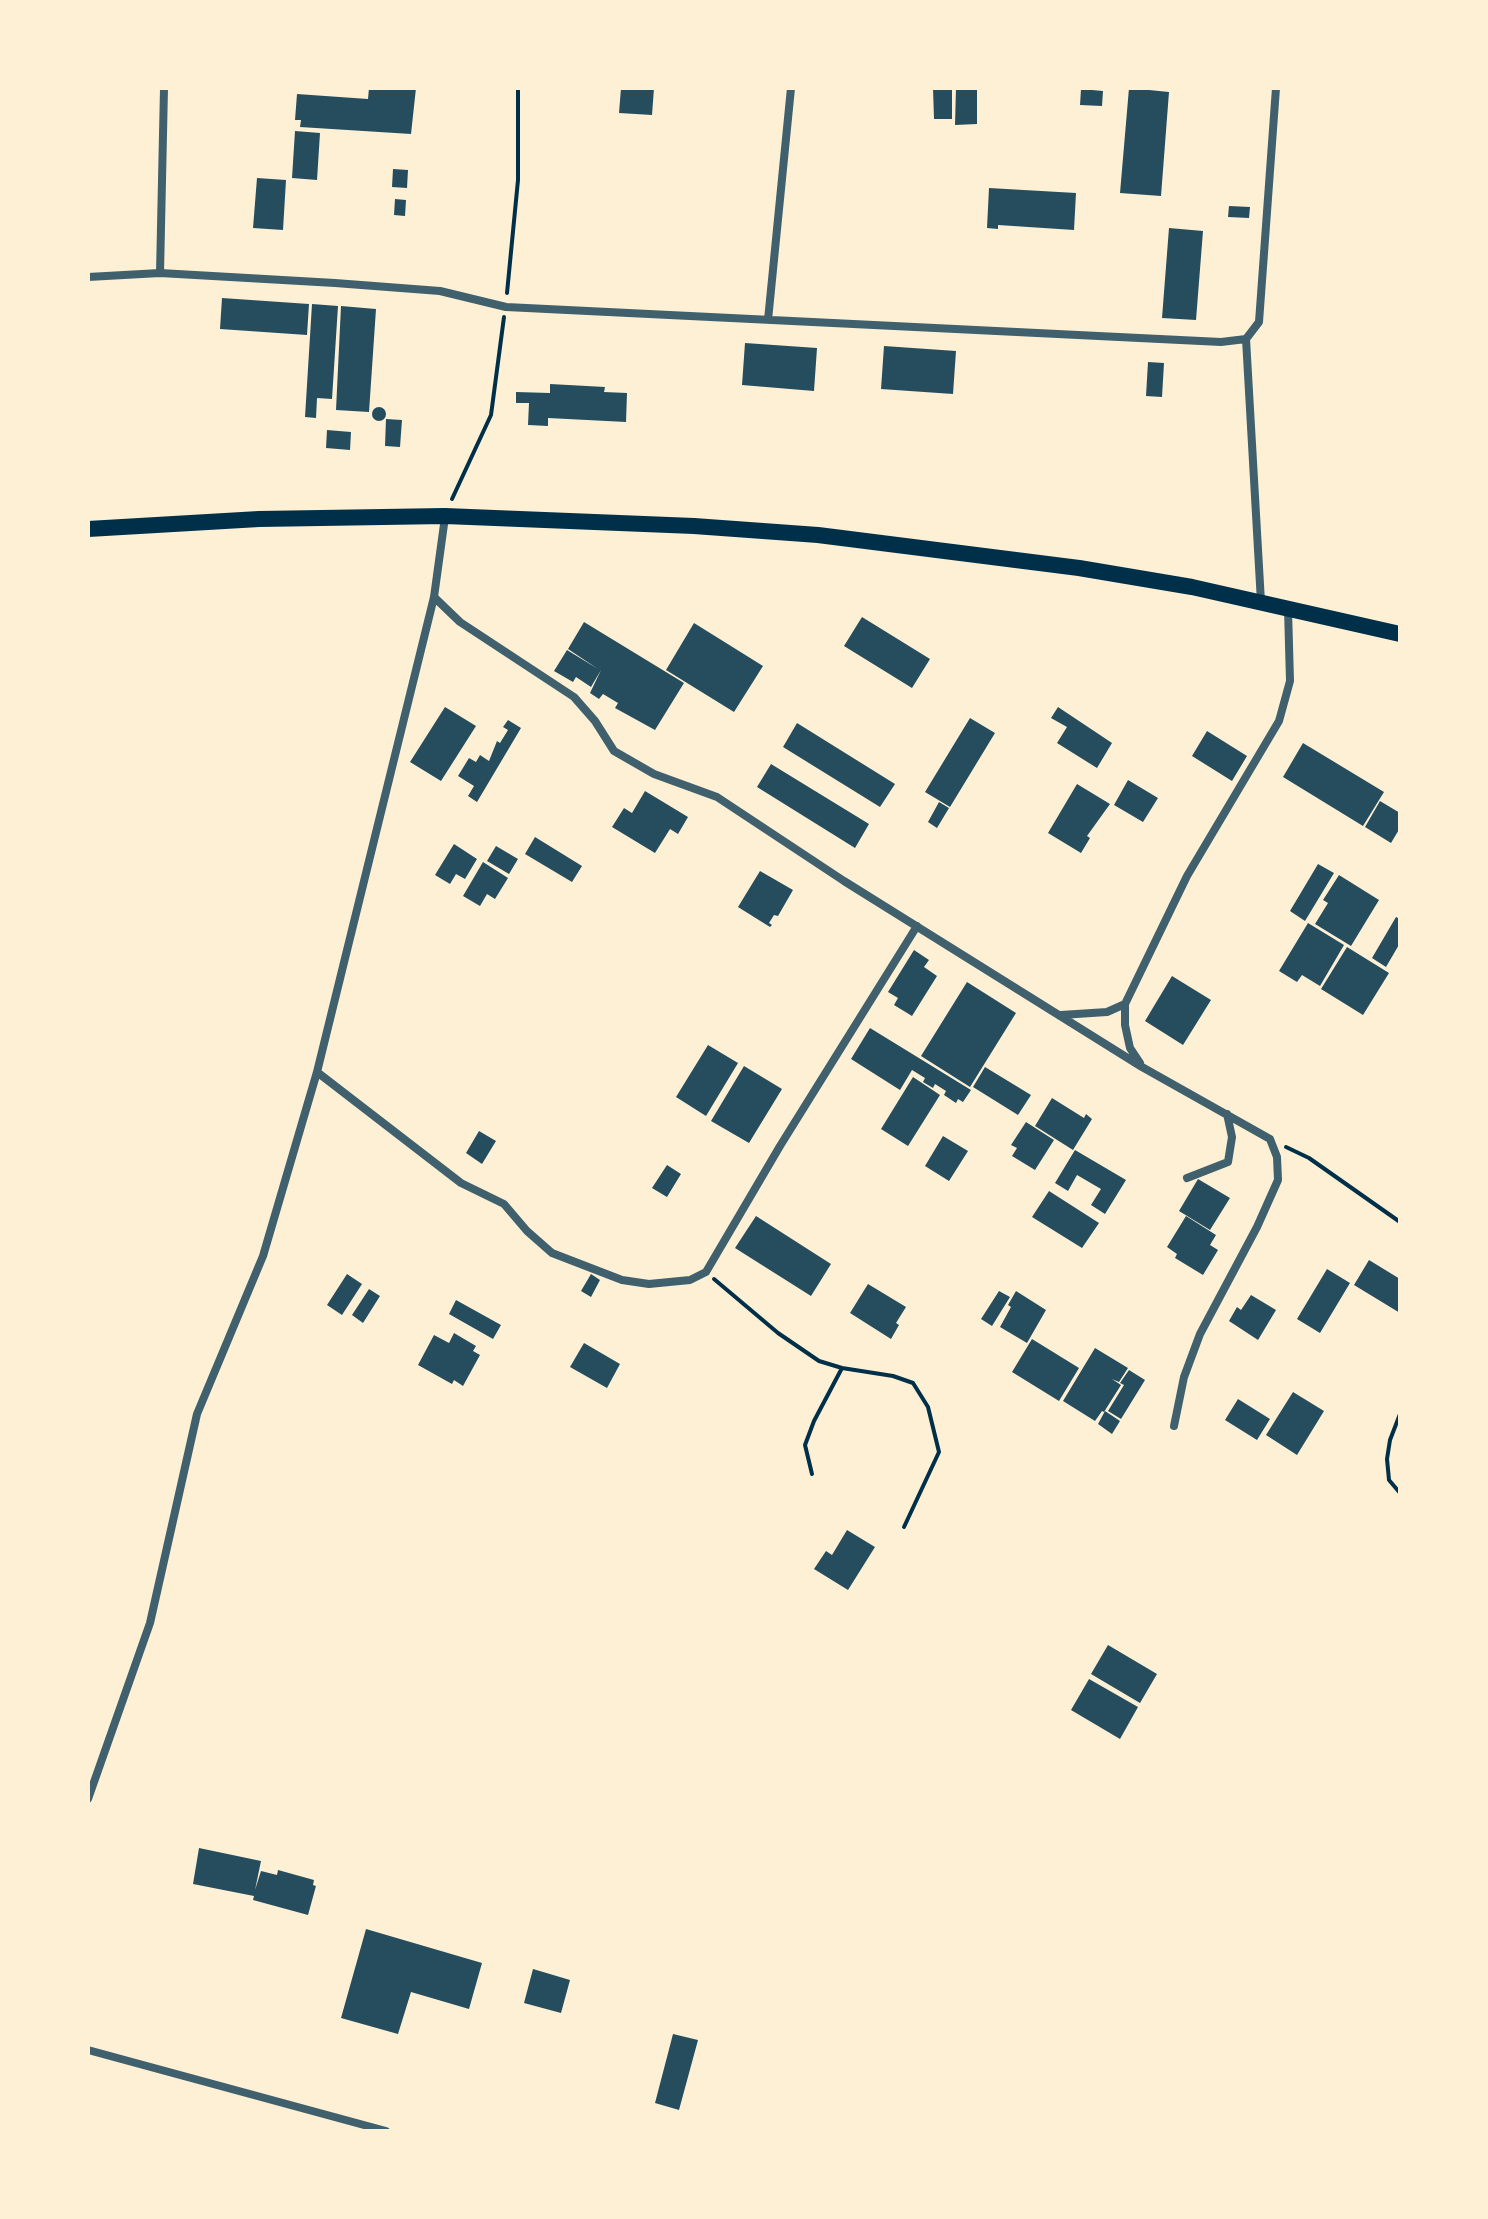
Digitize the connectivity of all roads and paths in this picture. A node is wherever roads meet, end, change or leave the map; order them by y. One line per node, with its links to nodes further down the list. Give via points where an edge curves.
1 (164, 88): 4 (street)
2 (791, 88): 6 (street)
3 (1276, 88): 7 (street, via 1259,322)
4 (160, 273): 5 (street); 6 (street, via 440,291 506,307)
5 (88, 277)
6 (768, 320): 7 (street)
7 (1246, 339): 11 (street)
8 (445, 516): 9 (main road); 10 (street); 11 (main road, via 818,535 1079,568)
9 (88, 529)
10 (434, 597): 14 (street, via 460,622 574,697 614,751 654,774 717,797); 18 (street)
11 (1261, 603): 12 (main road)
12 (1288, 609): 13 (main road); 15 (street, via 1290,681 1279,721 1187,876)
13 (1400, 634)
14 (917, 926): 16 (street); 23 (street)
15 (1125, 1004): 16 (street, via 1107,1012); 17 (street, via 1130,1048)
16 (1061, 1015): 17 (street)
17 (1142, 1067): 19 (street)
18 (317, 1072): 23 (street, via 461,1183 504,1204 552,1253 622,1280 649,1284 690,1280); 30 (street, via 263,1256 197,1414 150,1623)
19 (1227, 1114): 20 (street); 21 (street, via 1232,1137 1228,1162)
20 (1270, 1139): 22 (path, via 1309,1158); 26 (street, via 1278,1180 1200,1334)
21 (1187, 1178)
22 (1400, 1222)
23 (706, 1272): 24 (path, via 778,1333 819,1361)
24 (842, 1368): 27 (path, via 805,1445); 29 (path, via 913,1383 928,1407 939,1452)
25 (1400, 1414): 28 (path, via 1387,1459 1389,1480)
26 (1174, 1426)
27 (812, 1474)
28 (1400, 1493)
29 (904, 1527)
30 (88, 1799)
31 (88, 2050): 32 (street)
32 (386, 2131)

